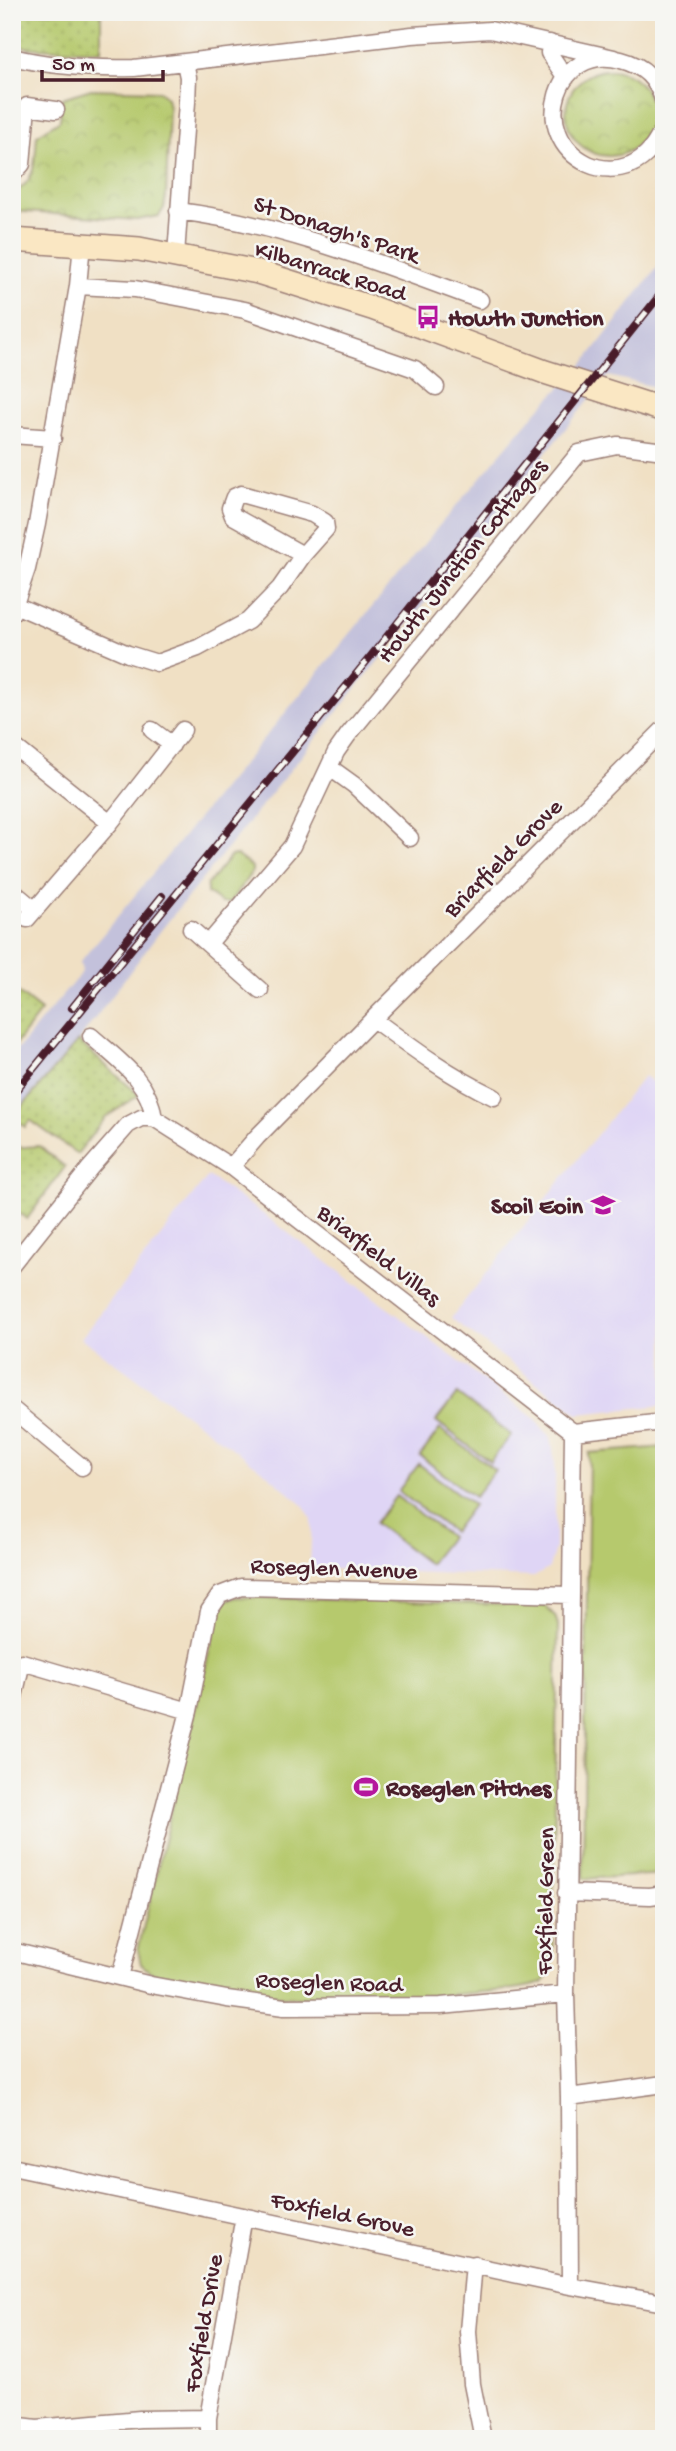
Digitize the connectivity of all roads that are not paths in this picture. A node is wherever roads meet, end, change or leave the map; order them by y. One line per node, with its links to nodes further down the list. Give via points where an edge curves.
1 (550, 43): 3 (street); 4 (street, via 490,30 451,32); 6 (street, via 549,52)
2 (12, 57): 4 (street, via 90,69)
3 (614, 58): 5 (street); 6 (street, via 580,65)
4 (186, 62): 11 (street)
5 (657, 76): 7 (street)
6 (566, 78): 9 (street, via 556,94 554,121 564,146 577,159 612,169 629,165 645,156)
7 (664, 102)
8 (56, 110): 10 (street, via 27,106 22,164)
9 (664, 126)
10 (12, 175)
11 (178, 211): 14 (street); 16 (street, St Donagh's Park, via 240,221 354,254)
12 (12, 240): 13 (main road, Kilbarrack Road)
13 (82, 244): 14 (main road, Kilbarrack Road); 15 (street)
14 (176, 255): 18 (main road, Kilbarrack Road, via 311,287)
15 (78, 286): 17 (street, via 135,289 245,310 415,369); 20 (street)
16 (480, 300)
17 (436, 387)
18 (664, 410)
19 (12, 435): 20 (street)
20 (53, 438): 23 (street, via 27,569)
21 (664, 451): 29 (street, Howth Junction Cottages, via 617,445 579,453 348,735)
22 (303, 555): 22 (street, via 326,529 325,522 275,503 241,494 234,497 233,516); 23 (street, via 248,621 198,648 157,663)
23 (14, 609)
24 (664, 729): 36 (street, Briarfield Grove)
25 (152, 730): 28 (street)
26 (183, 730): 28 (street)
27 (12, 745): 30 (street)
28 (172, 745): 30 (street)
29 (329, 767): 31 (street, via 355,785); 34 (street, Howth Junction Cottages, via 292,846)
30 (110, 822): 32 (street, via 31,915)
31 (410, 838)
32 (17, 895)
33 (191, 929): 34 (street)
34 (209, 943): 35 (street)
35 (260, 990)
36 (373, 1019): 38 (street, via 430,1062); 40 (street, Briarfield Grove)
37 (92, 1036): 39 (street, via 146,1089)
38 (494, 1097)
39 (154, 1118): 40 (street, Briarfield Villas); 41 (street, via 128,1125)
40 (231, 1167): 44 (street, Briarfield Villas)
41 (12, 1266)
42 (12, 1409): 45 (street)
43 (664, 1422): 44 (street)
44 (573, 1432): 46 (street, Foxfield Green)
45 (82, 1467)
46 (571, 1595): 49 (street, Roseglen Avenue, via 229,1590 209,1611); 50 (street, Foxfield Green)
47 (17, 1658): 48 (street); 49 (street)
48 (12, 1705)
49 (189, 1711): 53 (street, Roseglen Avenue)
50 (566, 1894): 51 (street); 54 (street, Foxfield Green)
51 (664, 1894)
52 (12, 1951): 53 (street, Roseglen Road)
53 (120, 1977): 54 (street, Roseglen Road, via 284,2007 441,2006)
54 (566, 1994): 56 (street, Foxfield Green)
55 (664, 2084): 56 (street)
56 (569, 2097): 60 (street, Foxfield Green)
57 (12, 2167): 58 (street, Foxfield Grove)
58 (244, 2216): 59 (street, Foxfield Grove); 62 (street, Foxfield Drive)
59 (474, 2264): 60 (street, Foxfield Grove); 65 (street, via 468,2331)
60 (570, 2286): 61 (street, Foxfield Grove)
61 (664, 2303)
62 (208, 2418): 63 (street, via 37,2428); 64 (street, Foxfield Drive)
63 (12, 2425)
64 (208, 2439)
65 (483, 2439)

